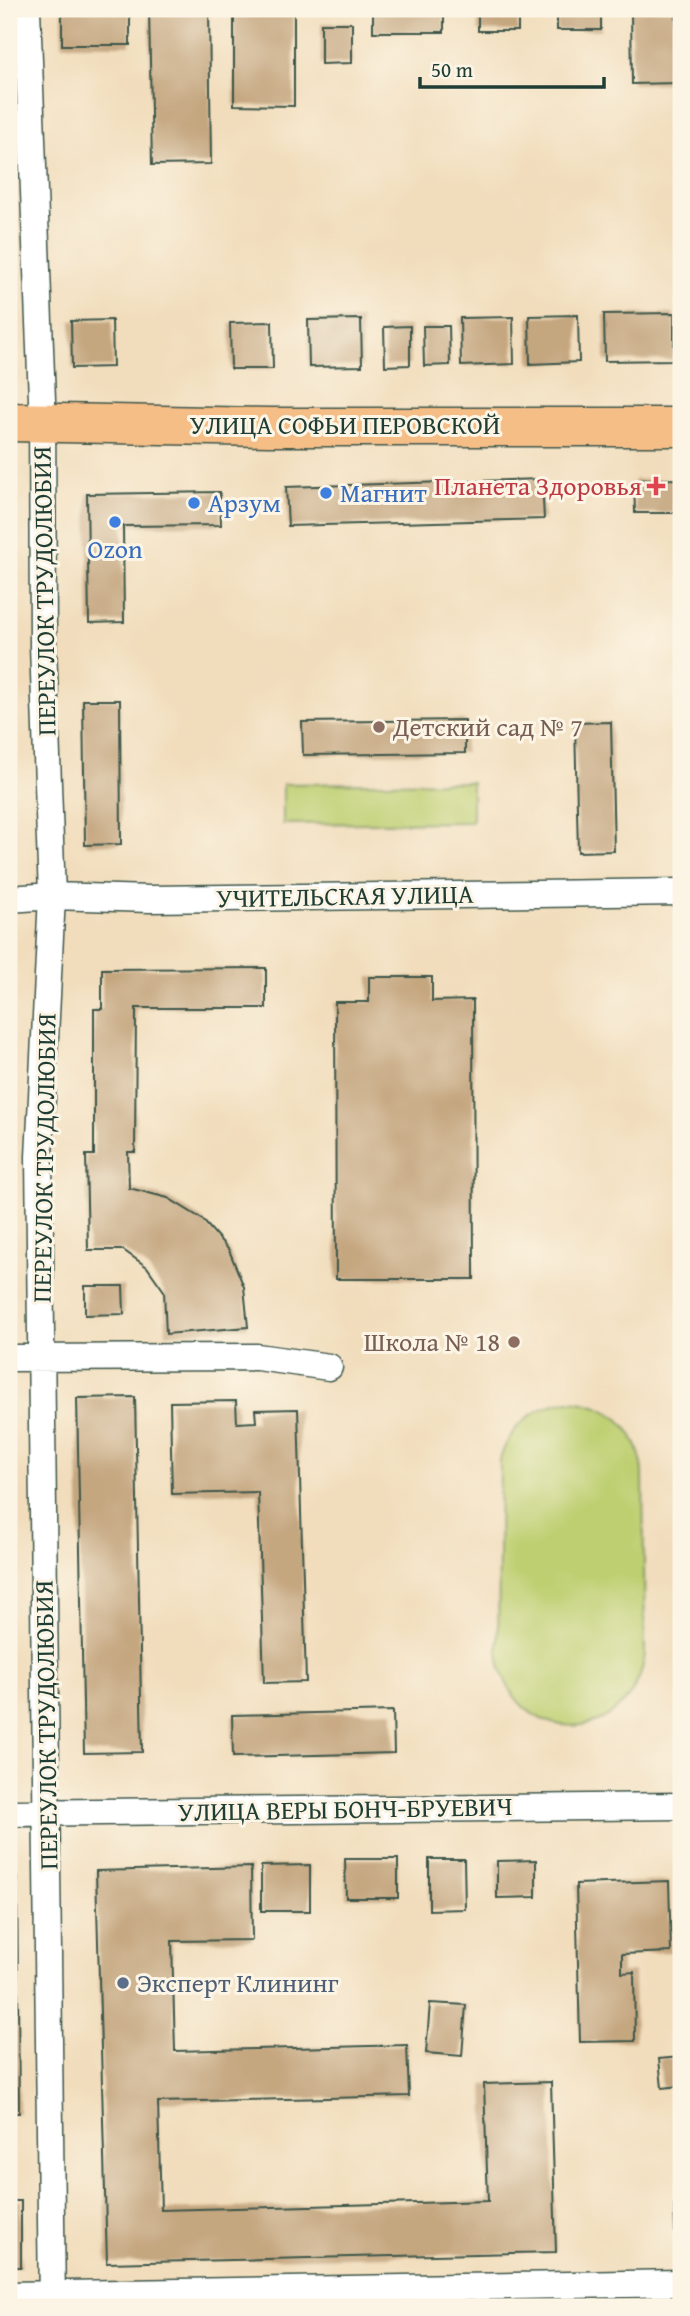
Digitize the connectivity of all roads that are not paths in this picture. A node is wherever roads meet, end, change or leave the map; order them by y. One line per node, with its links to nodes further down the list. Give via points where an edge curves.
1 (27, 9): 3 (street, ПЕРЕУЛОК ТРУДОЛЮБИЯ)
2 (681, 404): 3 (main road, УЛИЦА СОФЬИ ПЕРОВСКОЙ)
3 (25, 411): 4 (main road, УЛИЦА СОФЬИ ПЕРОВСКОЙ, via 268,426); 6 (street, ПЕРЕУЛОК ТРУДОЛЮБИЯ, via 43,645)
4 (681, 427)
5 (681, 892): 6 (street, УЧИТЕЛЬСКАЯ УЛИЦА, via 150,899)
6 (51, 896): 7 (street, УЧИТЕЛЬСКАЯ УЛИЦА); 9 (street, ПЕРЕУЛОК ТРУДОЛЮБИЯ, via 39,1157)
7 (9, 899)
8 (9, 1358): 9 (street)
9 (41, 1358): 10 (street, via 257,1357); 12 (street, ПЕРЕУЛОК ТРУДОЛЮБИЯ)
10 (329, 1367)
11 (681, 1806): 12 (street, УЛИЦА ВЕРЫ БОНЧ-БРУЕВИЧ)
12 (47, 1812): 13 (street, УЛИЦА ВЕРЫ БОНЧ-БРУЕВИЧ); 16 (street, ПЕРЕУЛОК ТРУДОЛЮБИЯ)
13 (9, 1813)
14 (681, 2283): 16 (street)
15 (9, 2295): 16 (street)
16 (52, 2301)

